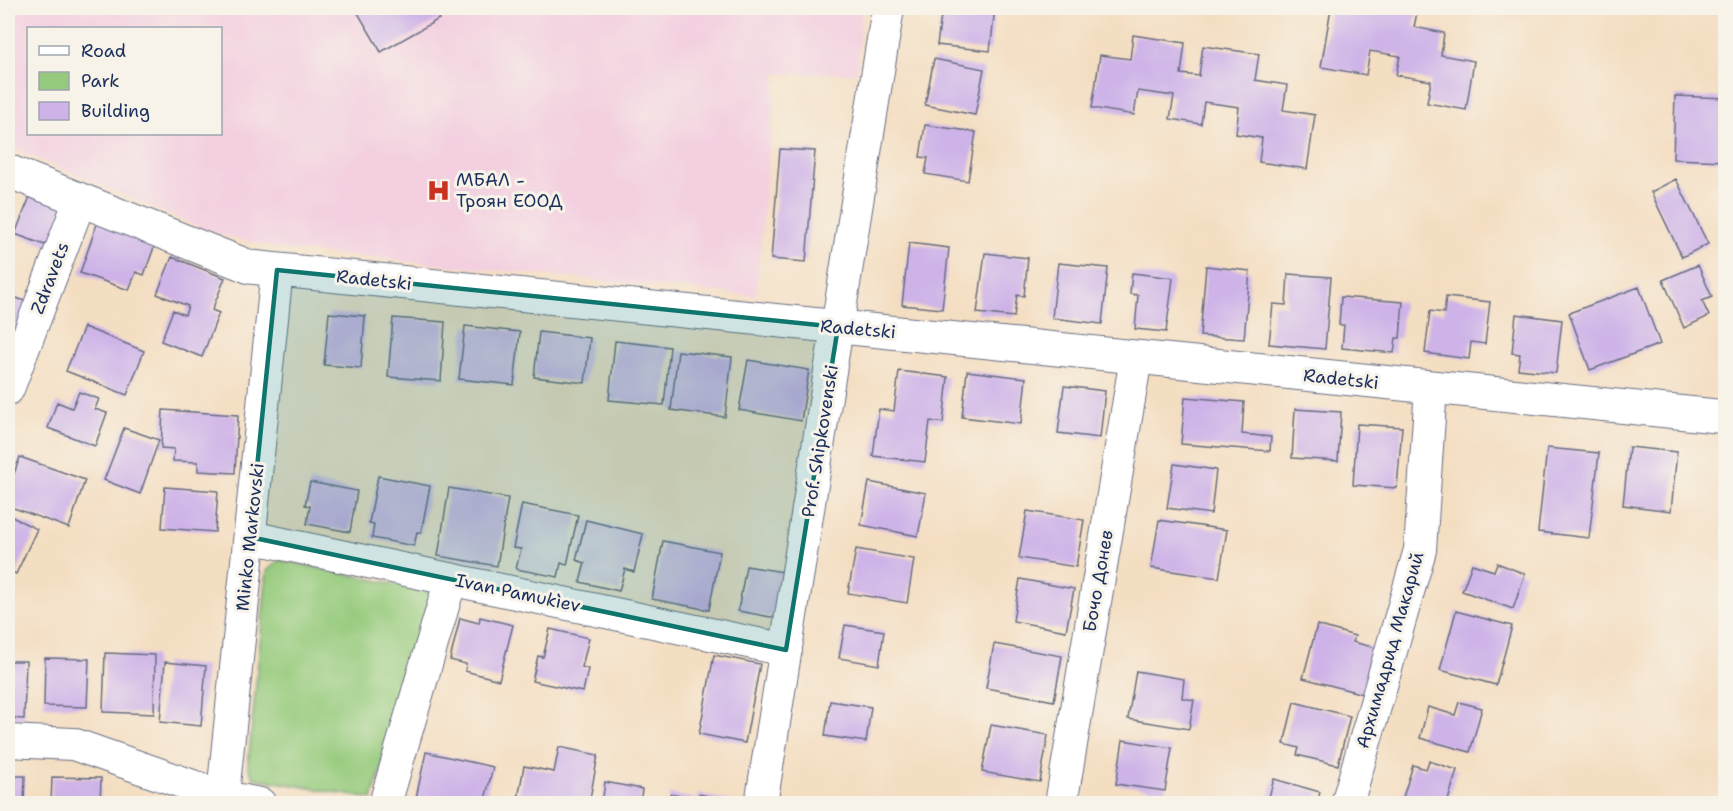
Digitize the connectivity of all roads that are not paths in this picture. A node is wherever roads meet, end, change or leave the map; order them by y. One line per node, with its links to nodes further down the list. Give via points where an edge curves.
1 (888, 8): 5 (street, Prof. Shipkovenski)
2 (8, 171): 3 (street, Radetski)
3 (80, 200): 4 (street, Radetski, via 250,267); 8 (street, Zdravets)
4 (277, 270): 5 (street, Radetski); 10 (street, Minko Markovski)
5 (838, 327): 6 (street, Radetski); 12 (street, Prof. Shipkovenski)
6 (1136, 358): 7 (street, Radetski); 18 (street, Бочо Донев)
7 (1431, 388): 9 (street, Radetski); 19 (street, Архимадрид Макарий, via 1420,550)
8 (8, 389)
9 (1725, 417)
10 (250, 537): 11 (street, Ivan Pamukìev); 14 (street, Minko Markovski)
11 (451, 579): 12 (street, Ivan Pamukìev); 16 (street)
12 (786, 650): 17 (street, Prof. Shipkovenski)
13 (8, 741): 14 (street, via 73,744)
14 (223, 800): 15 (street)
15 (260, 804)
16 (385, 804)
17 (761, 804)
18 (1061, 804)
19 (1347, 804)

